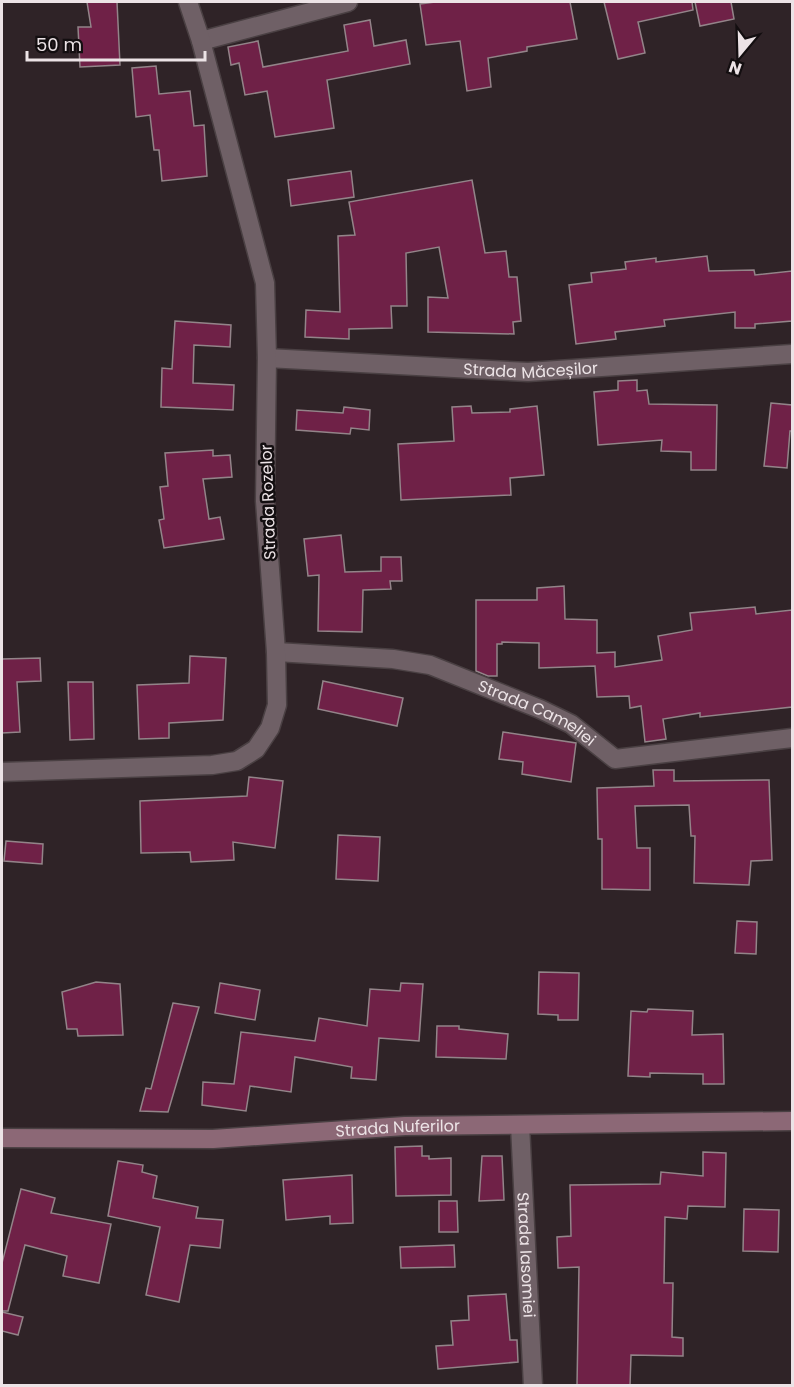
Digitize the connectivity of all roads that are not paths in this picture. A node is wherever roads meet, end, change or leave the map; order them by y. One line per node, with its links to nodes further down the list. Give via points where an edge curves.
1 (188, 2): 3 (street, Strada Rozelor)
2 (348, 2): 3 (street)
3 (201, 41): 5 (street, Strada Rozelor, via 265,283)
4 (792, 354): 5 (street, Strada Măceșilor, via 528,372)
5 (267, 358): 6 (street, Strada Rozelor, via 265,501)
6 (276, 652): 7 (street, Strada Cameliei, via 430,665 571,724 615,759); 8 (street, Strada Rozelor, via 276,705 270,728 256,749 237,761)
7 (792, 738)
8 (2, 772)
9 (792, 1121): 10 (main road, Strada Nuferilor)
10 (520, 1125): 11 (main road, Strada Nuferilor, via 405,1126 213,1138); 12 (street, Strada Iasomiei)
11 (2, 1138)
12 (533, 1386)

